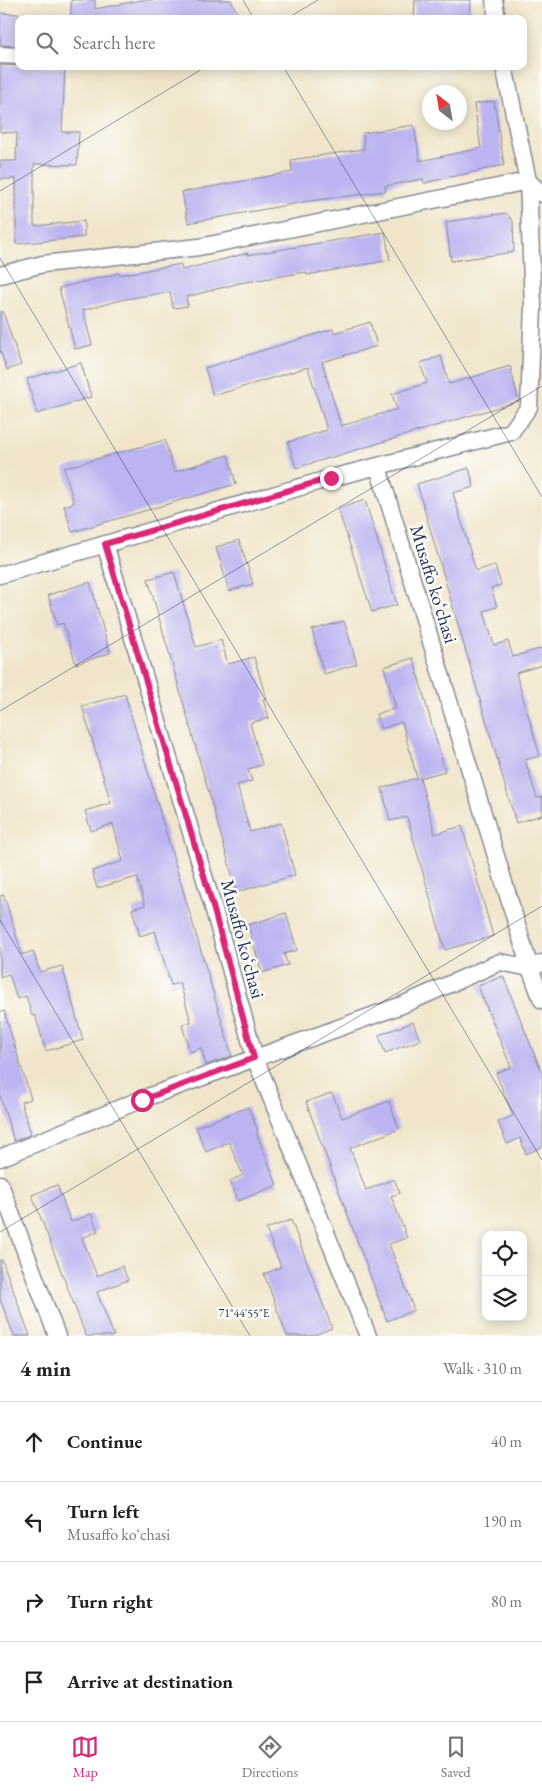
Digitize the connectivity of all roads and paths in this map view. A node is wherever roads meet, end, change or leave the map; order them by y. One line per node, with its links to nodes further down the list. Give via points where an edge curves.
1 (494, 0): 2 (street)
2 (496, 15)
3 (0, 55): 4 (street)
4 (15, 56)
5 (505, 70): 6 (street)
6 (528, 181): 7 (street); 8 (street, via 199,247 43,264); 9 (street, via 534,306 529,407 511,432)
7 (542, 194)
8 (0, 275)
9 (378, 467): 10 (street); 12 (street, Musaffo koʻchasi)
10 (105, 544): 11 (street); 14 (street, Musaffo koʻchasi, via 212,903)
11 (0, 576)
12 (536, 966): 13 (street, Musaffo koʻchasi); 14 (street, via 500,962 402,1005)
13 (542, 1000)
14 (254, 1058): 15 (street); 18 (street, Musaffo koʻchasi)
15 (0, 1158)
16 (0, 1184): 17 (street)
17 (57, 1336)
18 (368, 1336)

